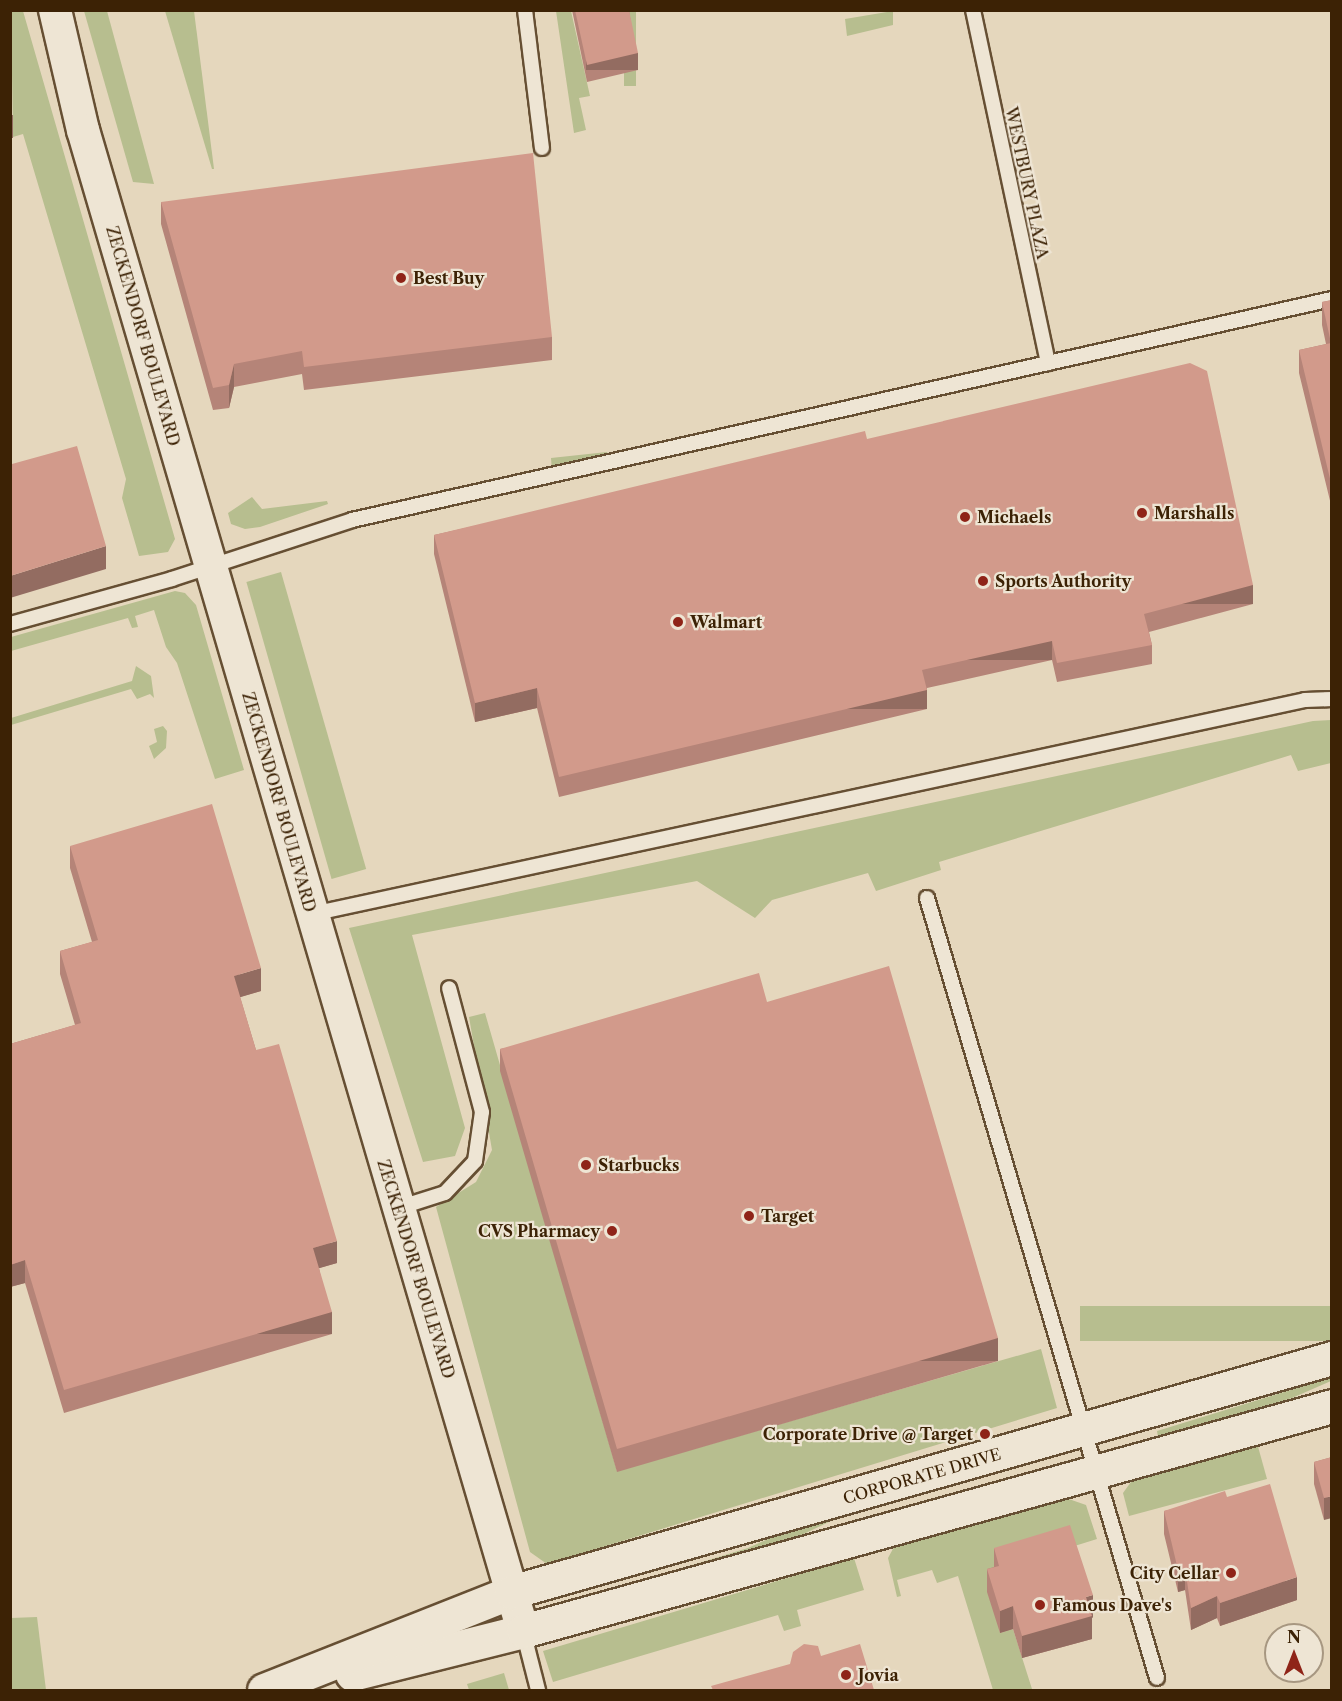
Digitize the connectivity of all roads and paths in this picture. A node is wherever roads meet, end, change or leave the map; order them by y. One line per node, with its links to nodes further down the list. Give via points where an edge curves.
1 (55, 10): 7 (street, ZECKENDORF BOULEVARD, via 83,130)
2 (525, 10): 4 (lane)
3 (973, 10): 6 (lane, WESTBURY PLAZA)
4 (542, 148)
5 (1332, 299): 6 (lane)
6 (1048, 363): 7 (lane, via 352,520)
7 (210, 566): 8 (lane); 11 (street, ZECKENDORF BOULEVARD)
8 (10, 624)
9 (1332, 699): 11 (lane, via 1305,700)
10 (927, 898): 16 (lane)
11 (312, 914): 13 (street, ZECKENDORF BOULEVARD)
12 (449, 988): 13 (lane, via 482,1112 475,1161 445,1193)
13 (398, 1208): 18 (street, ZECKENDORF BOULEVARD)
14 (1332, 1358): 16 (main road, CORPORATE DRIVE)
15 (1332, 1406): 17 (main road)
16 (1083, 1430): 17 (lane); 18 (main road, CORPORATE DRIVE)
17 (1098, 1473): 19 (main road); 20 (lane)
18 (512, 1592): 19 (street, ZECKENDORF BOULEVARD); 21 (main road)
19 (523, 1631): 22 (main road); 23 (lane)
20 (1157, 1678)
21 (264, 1690)
22 (286, 1690)
23 (538, 1690)

